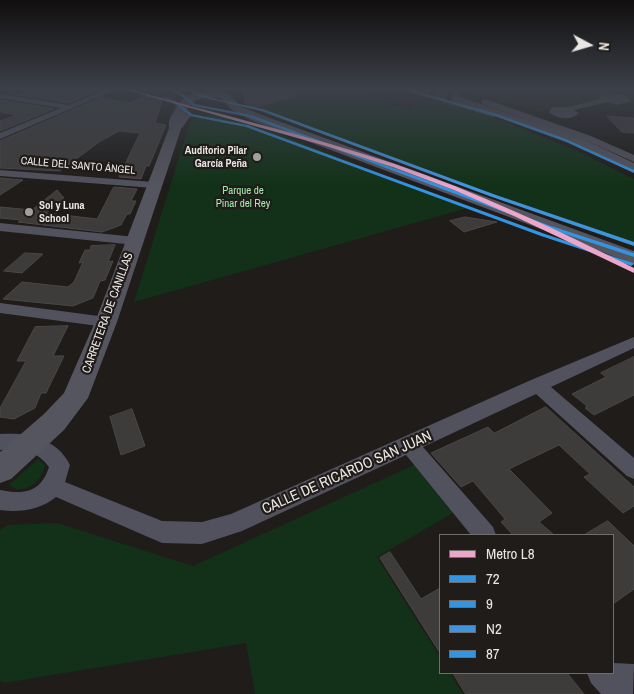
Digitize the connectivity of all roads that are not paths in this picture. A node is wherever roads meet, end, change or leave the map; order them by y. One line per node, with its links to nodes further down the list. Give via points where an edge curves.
1 (35, 121): 12 (street)
2 (174, 121): 11 (street, CARRETERA DE CANILLAS)
3 (180, 121): 11 (street, CARRETERA DE CANILLAS)
4 (264, 121): 20 (street)
5 (514, 121): 15 (street, via 565,140)
6 (524, 121): 14 (street)
7 (534, 121): 13 (street)
8 (544, 121): 10 (street)
9 (555, 121): 10 (street)
10 (557, 126): 13 (street)
11 (175, 128): 17 (street, CARRETERA DE CANILLAS)
12 (0, 136)
13 (634, 160)
14 (634, 168)
15 (634, 172)
16 (1, 173): 17 (street, CALLE DEL SANTO ÁNGEL)
17 (153, 185): 19 (street, CARRETERA DE CANILLAS)
18 (0, 227): 19 (street)
19 (134, 242): 22 (street, CARRETERA DE CANILLAS)
20 (634, 256)
21 (0, 308): 22 (street)
22 (106, 322): 26 (street, CARRETERA DE CANILLAS, via 75,398 60,417)
23 (634, 342): 24 (street, CALLE DE RICARDO SAN JUAN)
24 (537, 385): 27 (street, CALLE DE RICARDO SAN JUAN); 29 (street)
25 (0, 442): 26 (street)
26 (32, 442): 28 (street, CARRETERA DE CANILLAS); 30 (street, via 54,456 60,466)
27 (410, 445): 30 (street, CALLE DE RICARDO SAN JUAN, via 234,524 202,532 162,532); 32 (street)
28 (0, 470)
29 (634, 470)
30 (52, 486): 31 (street, via 29,501)
31 (0, 500)
32 (485, 534)
33 (634, 678): 34 (street)
34 (608, 681)

